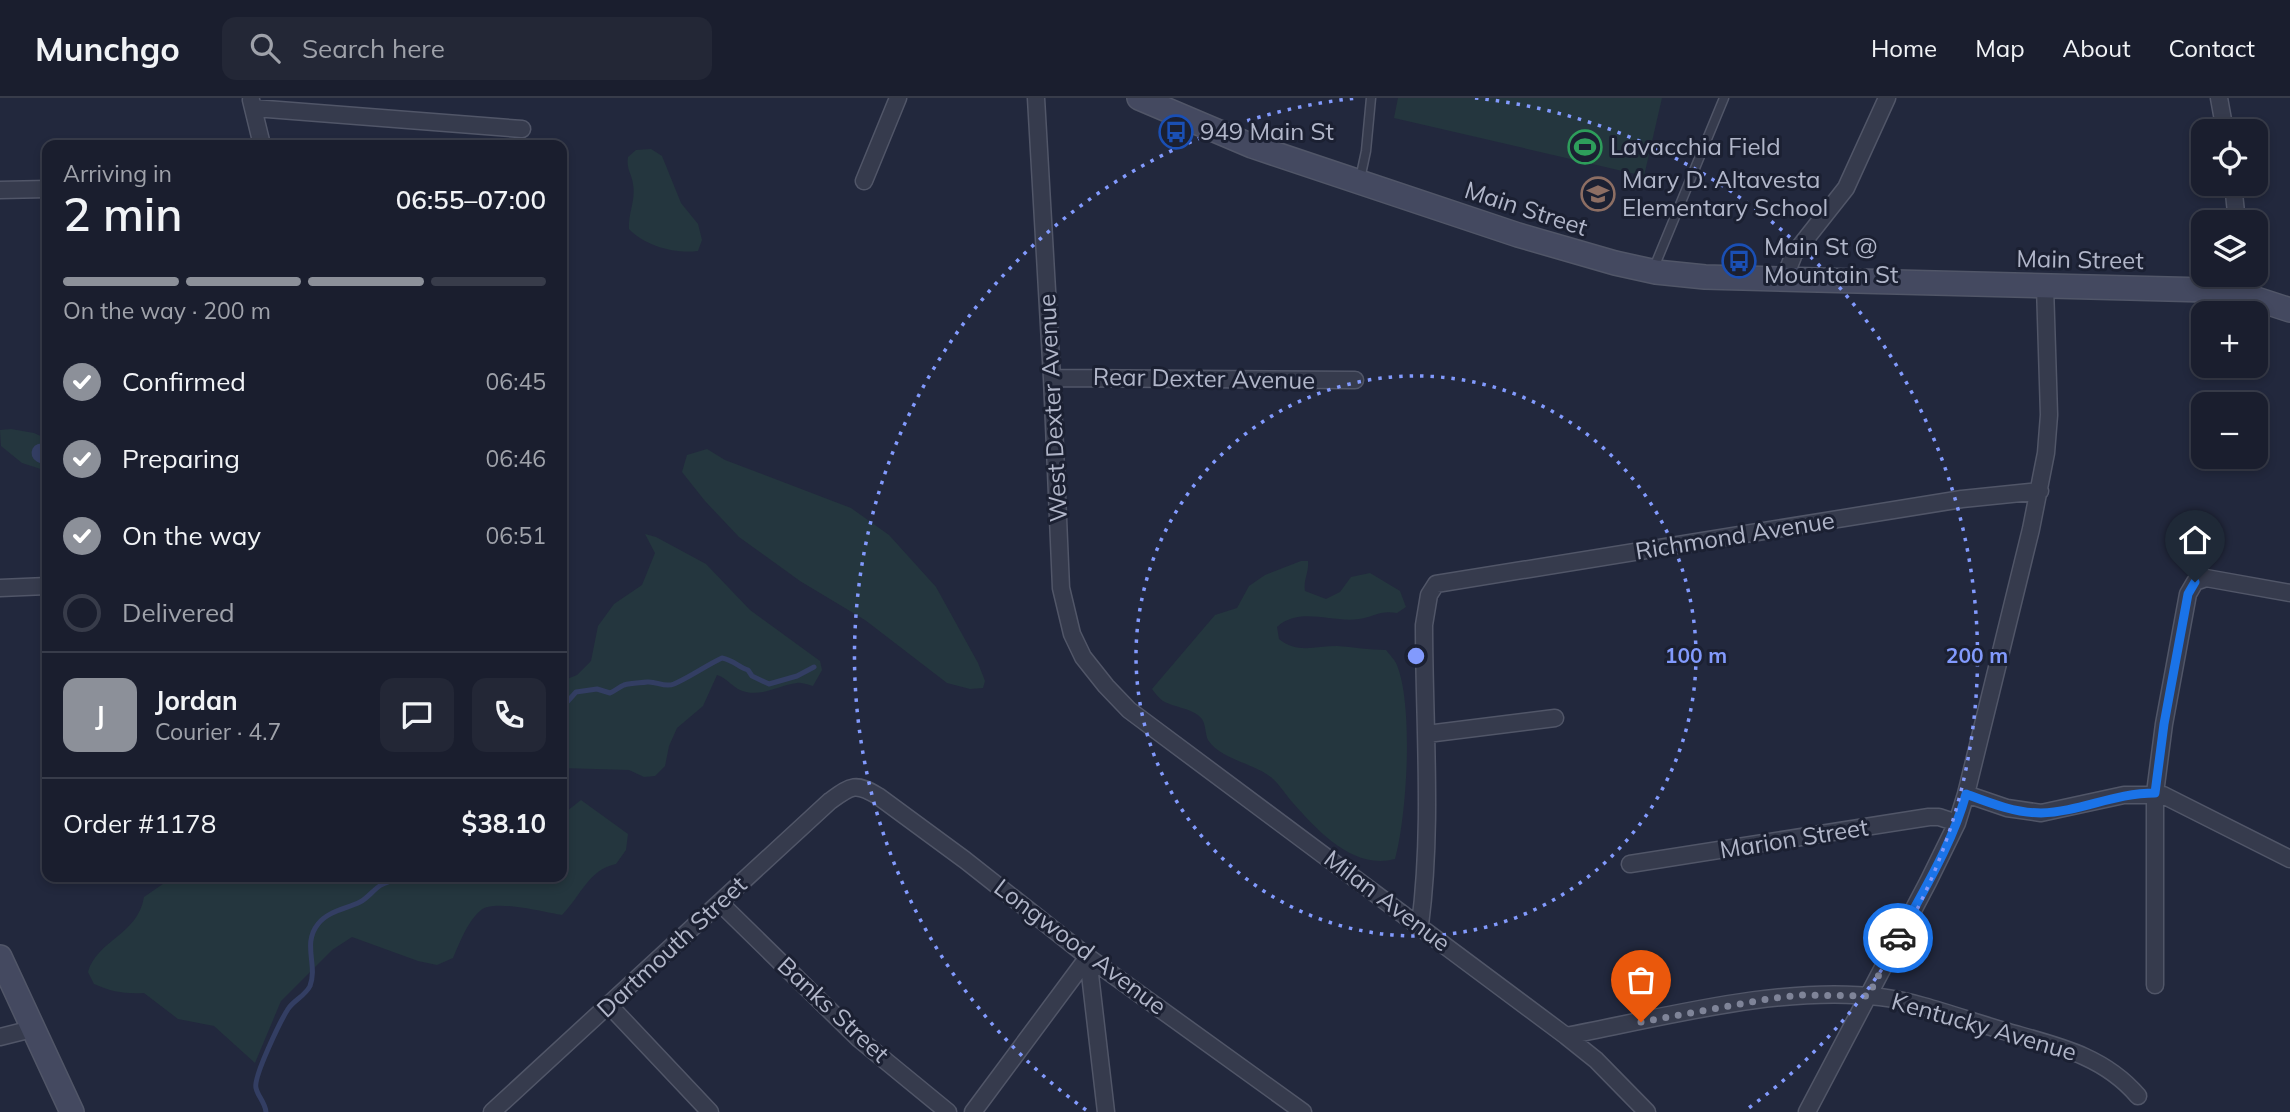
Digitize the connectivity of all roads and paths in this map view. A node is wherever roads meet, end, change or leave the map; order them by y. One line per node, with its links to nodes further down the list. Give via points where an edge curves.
1 (898, 98): 12 (street)
2 (1036, 98): 22 (street, West Dexter Avenue)
3 (1139, 98): 13 (main road, Main Street, via 1242,143)
4 (1371, 98): 13 (lane)
5 (1724, 98): 16 (lane)
6 (1888, 98): 17 (street, via 1846,188 1794,254)
7 (2219, 98): 9 (street)
8 (251, 103): 10 (street); 11 (street)
9 (2223, 119)
10 (522, 129)
11 (261, 140)
12 (864, 181)
13 (1359, 182): 16 (main road, Main Street, via 1590,257)
14 (42, 189): 15 (street)
15 (0, 190)
16 (1652, 271): 17 (main road, Main Street)
17 (1784, 279): 18 (main road, Main Street)
18 (2045, 286): 19 (main road, Main Street); 24 (street, via 2049,422)
19 (2229, 287)
20 (2247, 287): 21 (main road, Main Street)
21 (2290, 310)
22 (1052, 378): 23 (street, Rear Dexter Avenue); 28 (street, West Dexter Avenue, via 1065,609 1083,657)
23 (1355, 380)
24 (2040, 491): 30 (street, Richmond Avenue, via 1962,499 1442,582 1432,589 1424,625); 33 (street)
25 (42, 586): 26 (street)
26 (0, 587)
27 (2290, 593): 32 (street, via 2206,578 2189,590)
28 (1120, 700): 38 (street, Milan Avenue)
29 (1555, 718): 30 (street)
30 (1427, 734): 38 (street)
31 (856, 786): 37 (street, Dartmouth Street, via 830,801); 40 (street, Longwood Avenue, via 900,812)
32 (2155, 793): 33 (street, via 2041,813 2007,808); 35 (street); 41 (street)
33 (1966, 794): 34 (street)
34 (1957, 823): 36 (street, Marion Street, via 1929,817); 42 (street)
35 (2290, 859)
36 (1630, 864)
37 (720, 903): 43 (street, Dartmouth Street); 51 (street, Banks Street, via 859,1039)
38 (1420, 925): 45 (street, Milan Avenue)
39 (0, 957): 44 (main road)
40 (1088, 957): 52 (street); 53 (street); 54 (street, Longwood Avenue)
41 (2155, 985)
42 (1868, 996): 45 (street, Kentucky Avenue, via 1774,998); 47 (street, Kentucky Avenue, via 1896,1000 2078,1054 2106,1066); 56 (street)
43 (609, 1005): 48 (street, Dartmouth Street); 50 (street)
44 (32, 1029): 46 (street); 49 (main road)
45 (1566, 1036): 55 (street, Milan Avenue)
46 (0, 1037)
47 (2138, 1097)
48 (495, 1111)
49 (72, 1112)
50 (710, 1112)
51 (948, 1112)
52 (972, 1112)
53 (1106, 1112)
54 (1303, 1112)
55 (1647, 1112)
56 (1807, 1112)

